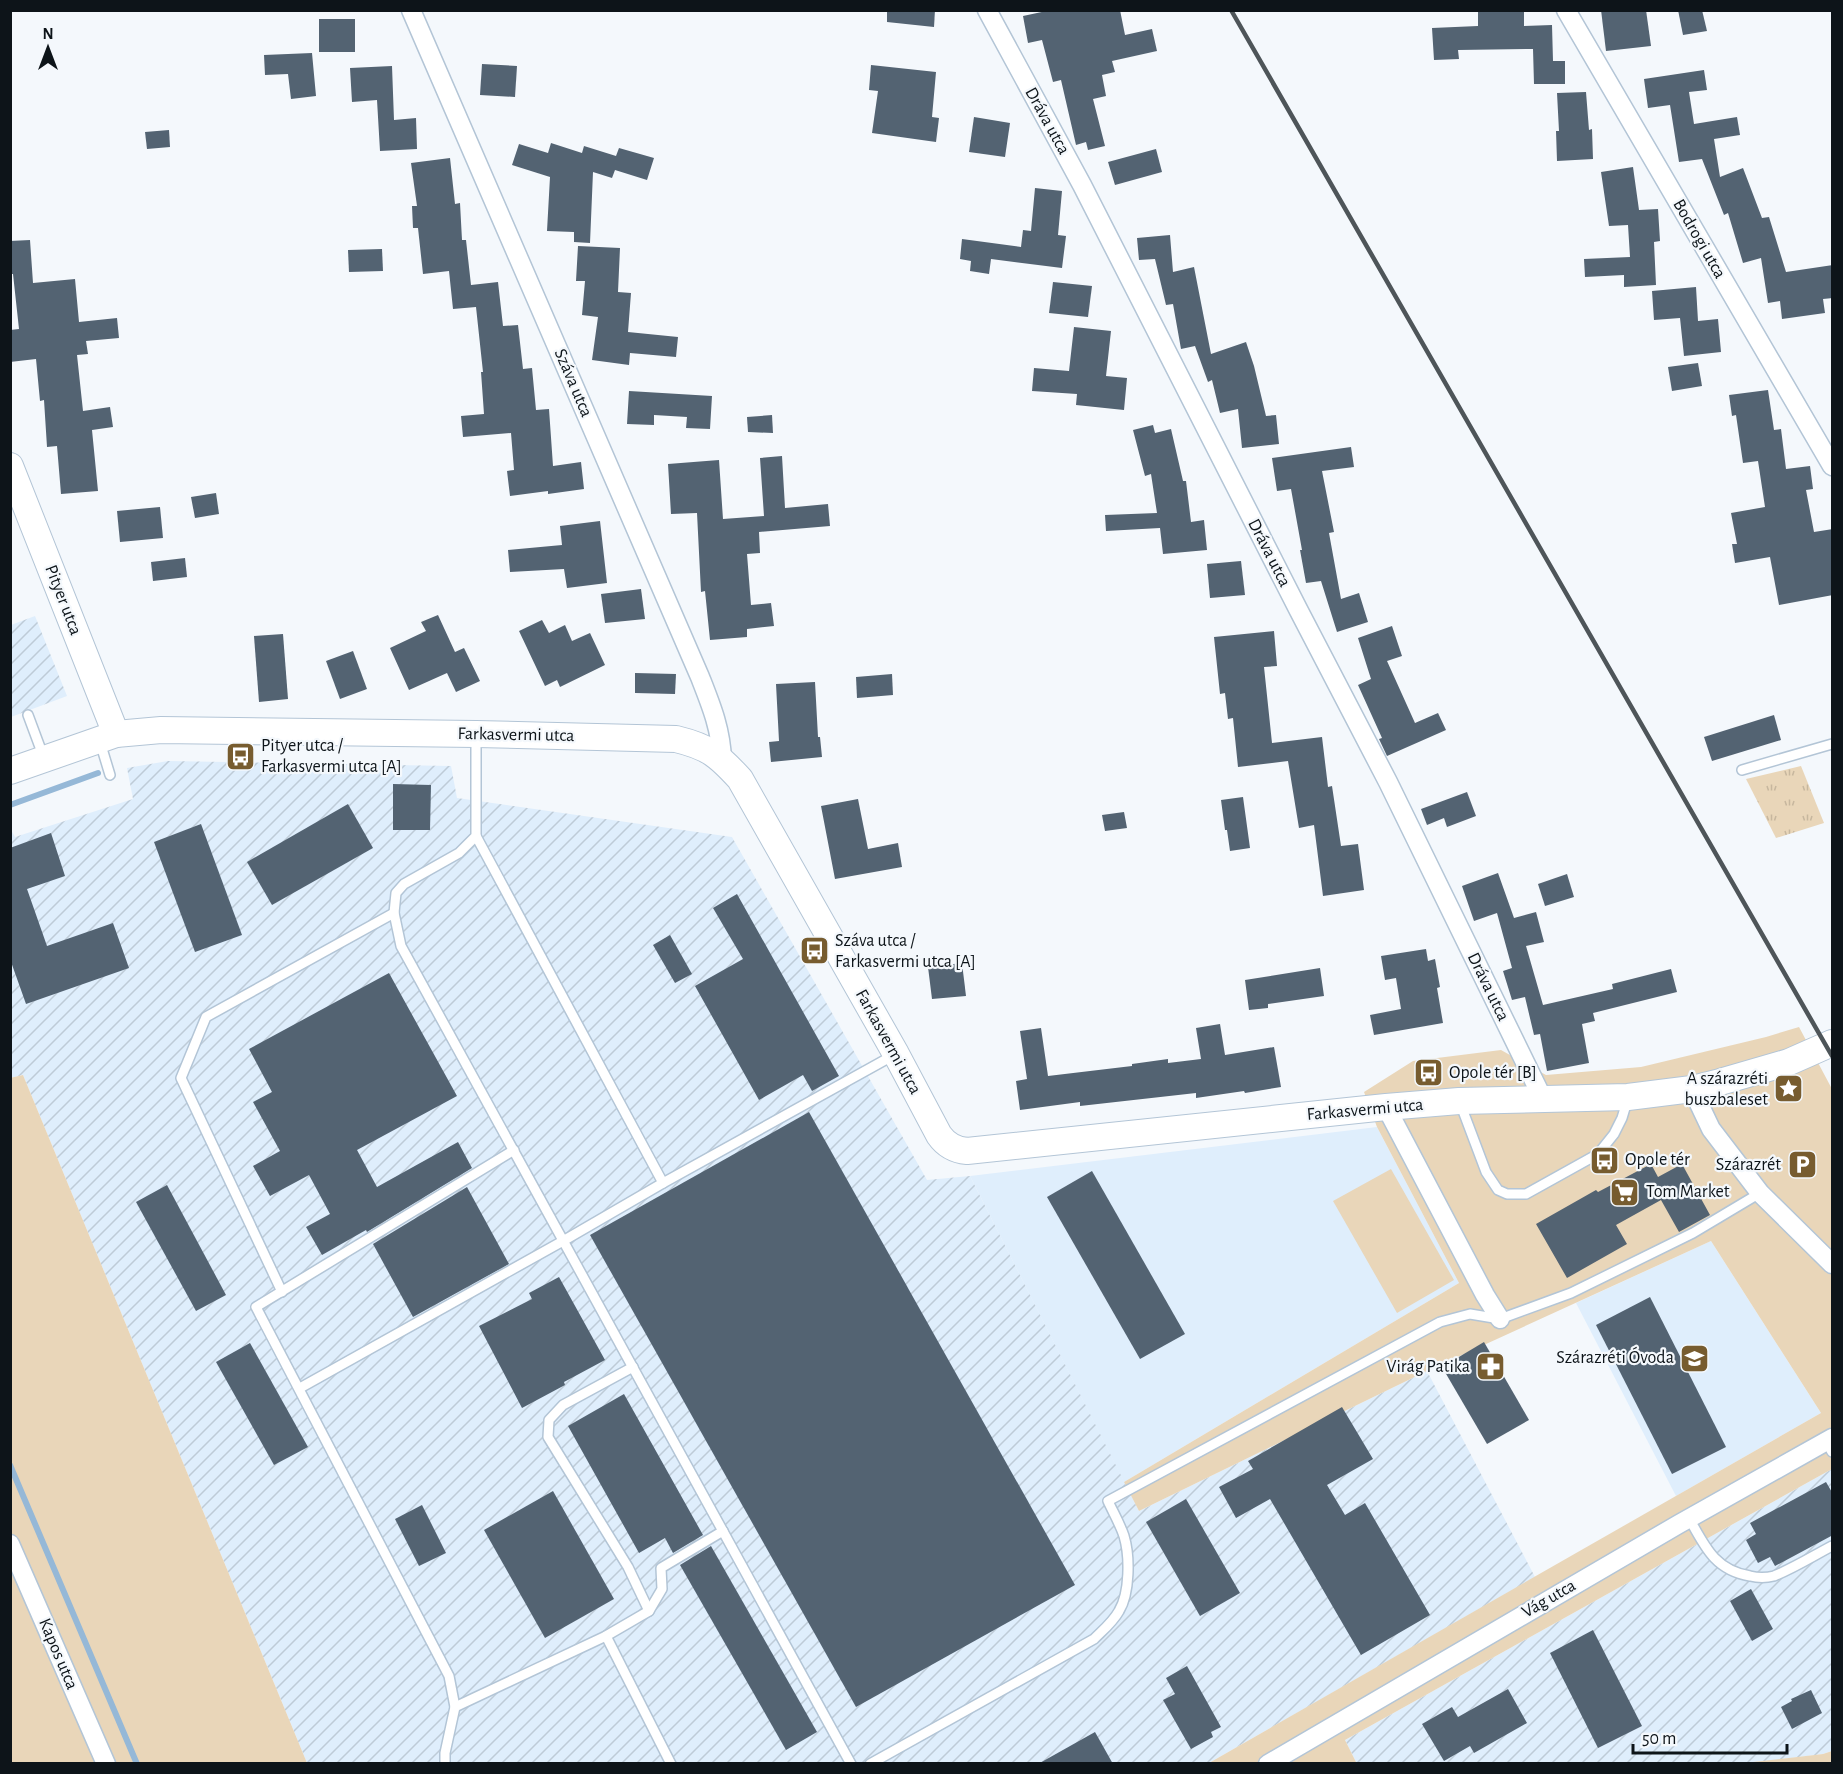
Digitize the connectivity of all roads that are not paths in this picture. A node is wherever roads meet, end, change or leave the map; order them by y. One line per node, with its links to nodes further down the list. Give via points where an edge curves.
1 (411, 10): 11 (street, Száva utca, via 700,677 717,718)
2 (987, 10): 21 (street, Dráva utca, via 1082,185 1388,782)
3 (1566, 10): 5 (street, Bodrogi utca)
4 (10, 466): 8 (street, Pityer utca)
5 (1833, 466)
6 (28, 715): 10 (lane)
7 (476, 734): 8 (street, Farkasvermi utca, via 161,730); 11 (street, Farkasvermi utca, via 676,739 702,746); 15 (lane)
8 (107, 737): 10 (street, Farkasvermi utca); 14 (lane)
9 (1833, 744): 12 (lane)
10 (44, 759): 13 (street, Farkasvermi utca)
11 (722, 760): 18 (street, Farkasvermi utca, via 740,779)
12 (1742, 770)
13 (10, 771)
14 (110, 775)
15 (476, 836): 16 (lane, via 459,853 404,884 396,893); 25 (lane)
16 (394, 913): 24 (lane, via 401,946); 29 (lane, via 206,1017 181,1078)
17 (1833, 1043): 19 (street, Farkasvermi utca, via 1790,1062)
18 (896, 1054): 23 (street, Farkasvermi utca, via 939,1136 950,1146 967,1151); 25 (lane)
19 (1692, 1089): 20 (street, Farkasvermi utca); 26 (street, via 1711,1129)
20 (1628, 1097): 21 (street, Farkasvermi utca); 22 (lane, via 1614,1134 1598,1154 1526,1194 1498,1190 1486,1172)
21 (1543, 1099): 22 (street, Farkasvermi utca)
22 (1460, 1101): 23 (street, Farkasvermi utca)
23 (1386, 1107): 30 (street)
24 (514, 1150): 27 (lane); 29 (lane)
25 (663, 1183): 27 (lane)
26 (1760, 1193): 28 (street); 30 (lane, via 1693,1233 1571,1293)
27 (563, 1241): 31 (lane); 32 (lane)
28 (1833, 1264)
29 (282, 1292): 32 (lane, via 256,1307)
30 (1500, 1319): 45 (lane, via 1470,1314 1440,1322 1108,1501 1124,1537 1127,1577 1126,1594 1109,1624 1094,1639)
31 (633, 1367): 35 (lane); 38 (lane, via 563,1405 549,1420 548,1437 627,1567)
32 (300, 1388): 40 (lane, via 449,1676)
33 (1830, 1444): 34 (street, Vág utca)
34 (1689, 1518): 37 (lane, via 1716,1561 1740,1575 1771,1577); 46 (street, Vág utca)
35 (723, 1531): 38 (lane, via 661,1568 662,1589); 44 (lane)
36 (10, 1544): 41 (street, Kapos utca)
37 (1833, 1546)
38 (649, 1611): 39 (lane)
39 (606, 1636): 40 (lane); 43 (lane)
40 (455, 1707): 42 (lane)
41 (106, 1764)
42 (446, 1764)
43 (671, 1764)
44 (851, 1764)
45 (870, 1764)
46 (1268, 1764)

